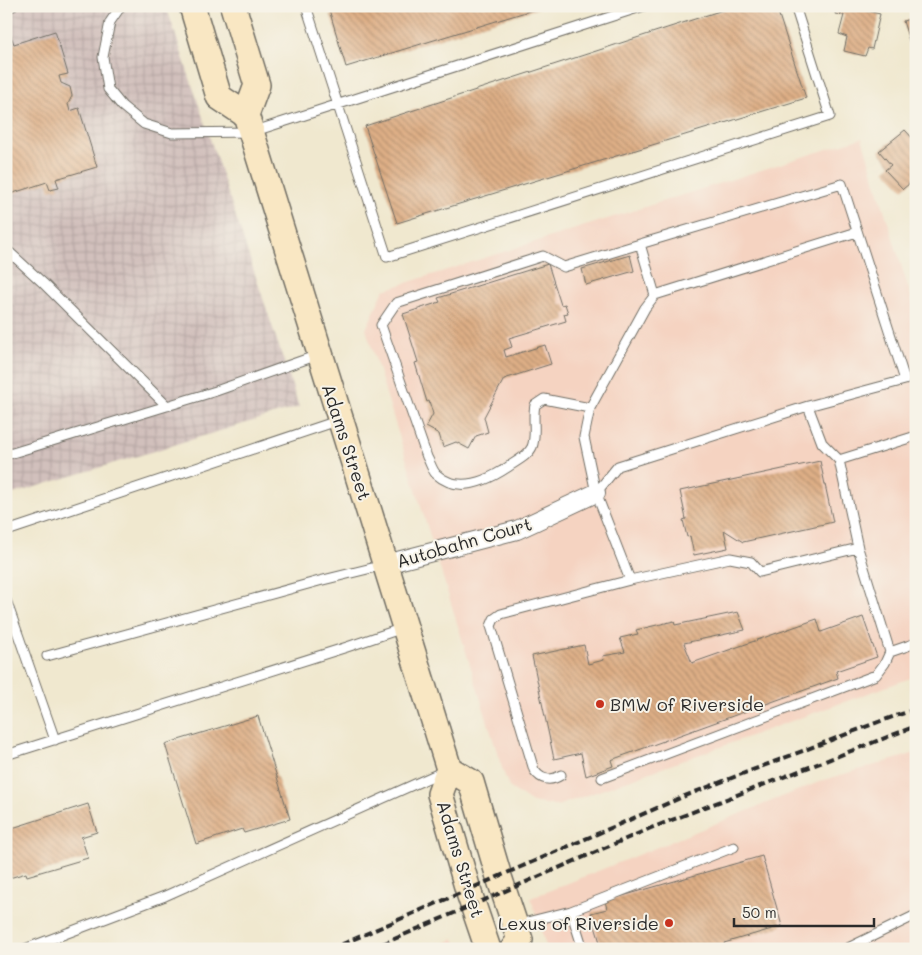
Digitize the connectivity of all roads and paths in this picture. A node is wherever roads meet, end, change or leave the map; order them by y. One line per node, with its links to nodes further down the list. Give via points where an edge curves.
1 (13, 6): 8 (lane)
2 (121, 6): 10 (lane, via 110,22 103,56 108,89 122,106 144,124 172,134)
3 (192, 6): 10 (main road, via 220,97)
4 (233, 6): 10 (main road, via 257,85)
5 (306, 6): 9 (lane)
6 (644, 6): 9 (lane)
7 (795, 6): 9 (lane, via 830,116 387,257)
8 (6, 8)
9 (338, 105): 10 (lane)
10 (249, 124): 15 (main road, Adams Street)
11 (857, 232): 12 (lane, via 842,184); 14 (lane); 17 (lane, via 905,380)
12 (640, 244): 14 (lane); 18 (lane, via 564,267 543,256 396,303 381,325 427,457 435,474 450,483 466,486 495,475 522,457 531,448 534,437 535,405 544,399)
13 (6, 250): 16 (lane)
14 (655, 295): 18 (lane)
15 (320, 354): 16 (lane); 19 (main road, Adams Street)
16 (167, 406): 21 (lane)
17 (808, 406): 22 (lane, via 822,443); 23 (lane, via 618,466)
18 (590, 408): 23 (lane, via 584,437)
19 (340, 420): 24 (lane); 26 (main road, Adams Street)
20 (916, 436): 22 (lane)
21 (6, 455)
22 (839, 460): 25 (lane)
23 (596, 494): 26 (street, Autobahn Court, via 517,530); 27 (lane)
24 (7, 531)
25 (858, 548): 27 (lane, via 760,572 751,562 730,558); 31 (lane)
26 (386, 564): 29 (main road, Adams Street); 32 (lane)
27 (630, 580): 36 (lane, via 501,614 491,626 534,770 539,777 547,779)
28 (6, 600): 33 (lane)
29 (405, 627): 33 (lane); 35 (main road, Adams Street)
30 (916, 643): 31 (lane)
31 (890, 652): 37 (lane, via 876,674)
32 (47, 656)
33 (55, 740): 34 (lane)
34 (6, 755)
35 (449, 769): 41 (main road, Adams Street, via 471,782); 42 (lane, via 165,896); 43 (main road, Adams Street, via 440,794)
36 (561, 776)
37 (602, 778)
38 (734, 847): 39 (lane)
39 (571, 911): 41 (lane); 44 (lane)
40 (916, 915): 45 (lane)
41 (514, 937)
42 (24, 949)
43 (488, 949)
44 (583, 949)
45 (846, 949)

